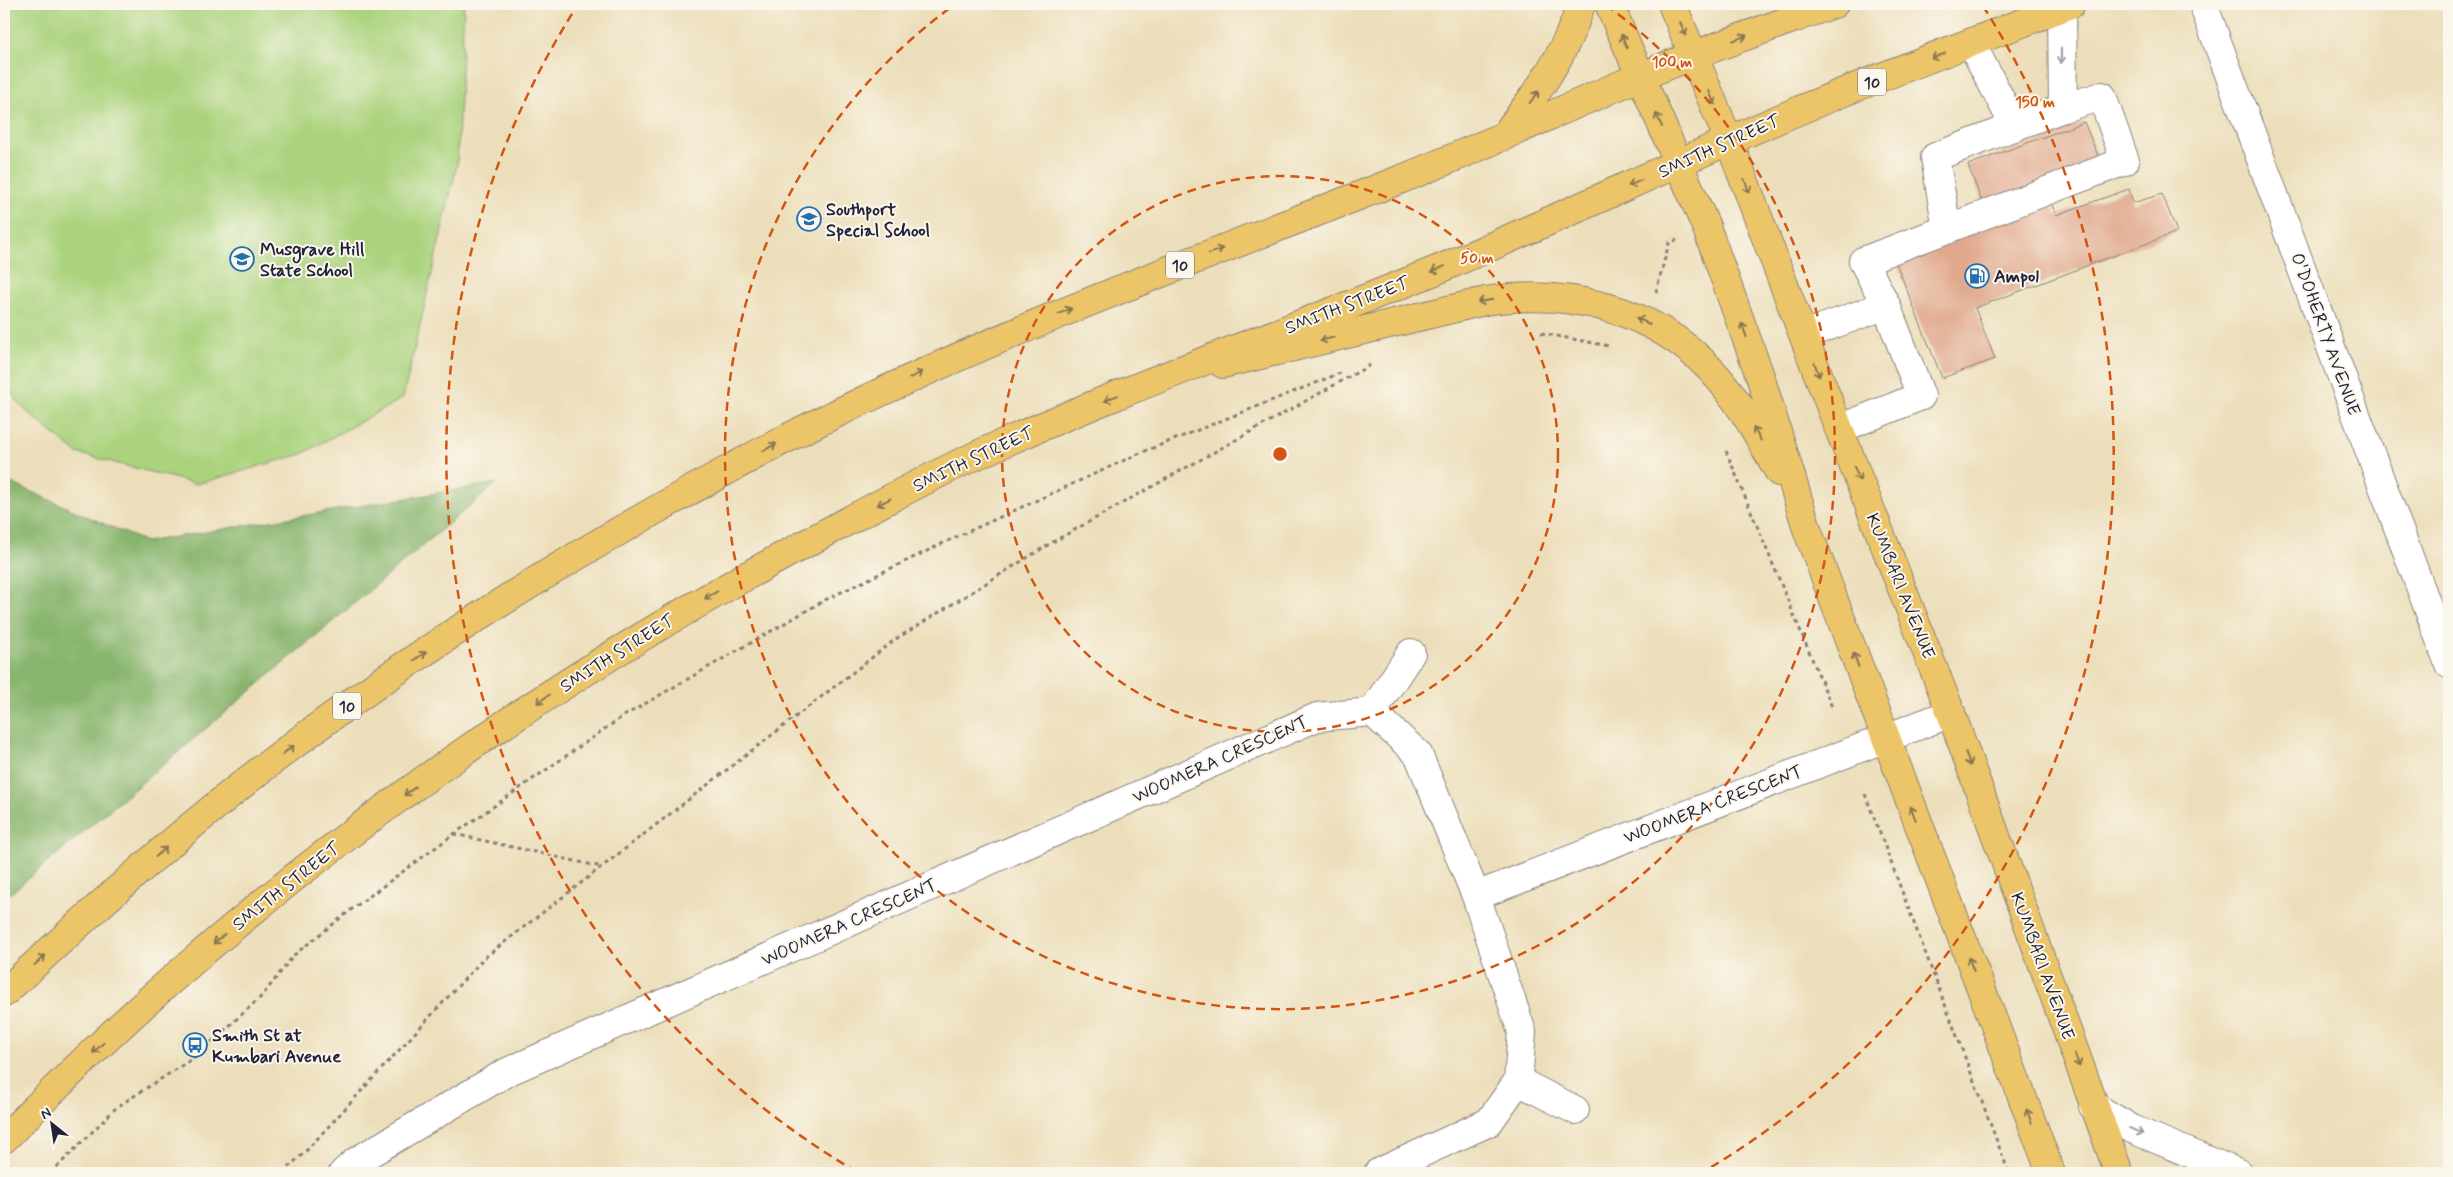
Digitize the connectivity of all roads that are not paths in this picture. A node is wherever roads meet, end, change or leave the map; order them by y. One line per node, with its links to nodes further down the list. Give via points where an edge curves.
1 (1581, 4): 12 (main road, one-way to 1, via 1556,66)
2 (1609, 4): 9 (main road, one-way to 2)
3 (1672, 4): 8 (main road, KUMBARI AVENUE, one-way to 8)
4 (1834, 4): 8 (main road, 10, one-way to 4)
5 (2203, 4): 22 (street, O'DOHERTY AVENUE)
6 (2066, 6): 7 (main road, SMITH STREET / 10); 10 (street, one-way to 10)
7 (1970, 43): 11 (street); 13 (main road, SMITH STREET / 10, one-way to 13)
8 (1694, 55): 9 (main road, 10); 13 (main road, KUMBARI AVENUE, one-way to 13)
9 (1640, 77): 12 (main road, 10); 14 (main road, one-way to 9)
10 (2063, 108): 11 (street); 15 (street, via 2102,96 2125,161)
11 (2015, 127): 15 (street, via 1935,157)
12 (1504, 136): 27 (main road, 10, one-way to 12, via 168,846 267,765 481,614 594,545 727,470 920,373 1029,325 1401,180)
13 (1729, 140): 14 (main road, SMITH STREET / 10); 17 (main road, KUMBARI AVENUE, one-way to 17)
14 (1679, 163): 18 (main road, SMITH STREET / 10, one-way to 18, via 1430,272); 20 (main road, one-way to 14, via 1745,332)
15 (1947, 230): 16 (street, via 1863,260)
16 (1886, 304): 17 (street); 19 (street, via 1921,396)
17 (1804, 335): 19 (main road, KUMBARI AVENUE, one-way to 19)
18 (1156, 380): 20 (main road, one-way to 18, via 1744,412 1704,363 1651,325 1617,310 1580,300 1527,296 1486,301); 31 (main road, SMITH STREET / 10, one-way to 31, via 978,455 896,495 663,623 498,728 325,854 238,923 152,997)
19 (1839, 429): 24 (main road, KUMBARI AVENUE, one-way to 24)
20 (1799, 506): 25 (main road, one-way to 20)
21 (1411, 652): 23 (street)
22 (2449, 664)
23 (1372, 712): 26 (street, via 1418,754); 32 (street, WOOMERA CRESCENT, via 1317,717 507,1072 355,1162)
24 (1951, 713): 25 (street, WOOMERA CRESCENT); 29 (main road, KUMBARI AVENUE, one-way to 29)
25 (1885, 738): 26 (street, WOOMERA CRESCENT); 34 (main road, one-way to 25)
26 (1476, 896): 28 (street, via 1522,1032)
27 (4, 993)
28 (1518, 1081): 30 (street); 33 (street, via 1489,1122)
29 (2094, 1106): 35 (main road, KUMBARI AVENUE); 36 (street, one-way to 36, via 2132,1129)
30 (1575, 1110)
31 (4, 1139)
32 (343, 1173)
33 (1378, 1173)
34 (2051, 1173)
35 (2119, 1173)
36 (2238, 1173)

